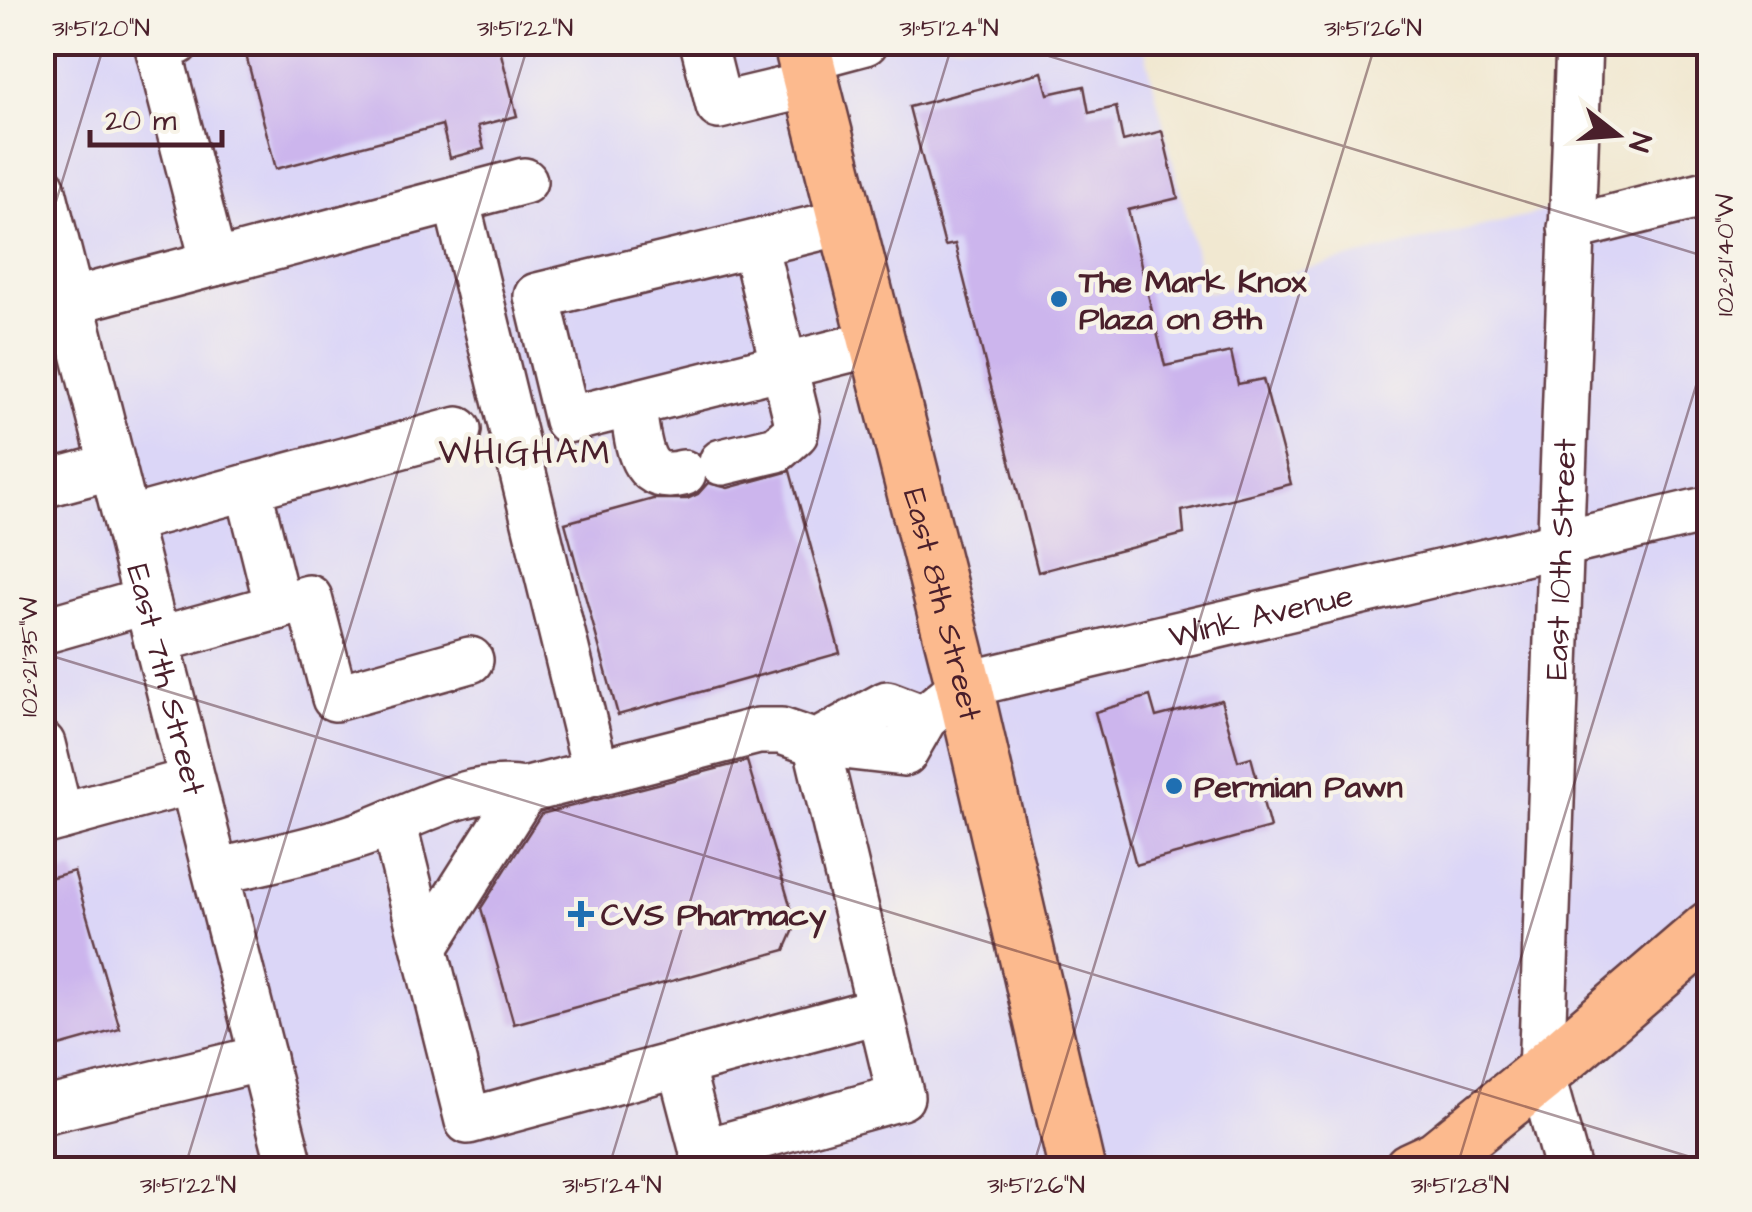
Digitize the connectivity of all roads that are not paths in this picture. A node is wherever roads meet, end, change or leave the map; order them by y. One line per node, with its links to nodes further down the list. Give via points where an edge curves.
1 (177, 42): 13 (street, via 158,47)
2 (703, 42): 5 (street, via 719,106)
3 (865, 42): 5 (street)
4 (1579, 42): 11 (street, East 10th Street)
5 (806, 61): 10 (main road, East 8th Street)
6 (524, 180): 9 (street)
7 (1710, 192): 11 (street)
8 (44, 198): 14 (street, East 7th Street)
9 (456, 199): 13 (street); 32 (street)
10 (847, 222): 12 (street); 15 (main road, East 8th Street)
11 (1572, 228): 24 (street, East 10th Street)
12 (754, 244): 16 (street); 17 (street, via 538,296 567,420)
13 (214, 263): 14 (street)
14 (71, 301): 19 (street, East 7th Street)
15 (879, 342): 16 (street); 29 (main road, East 8th Street)
16 (784, 366): 17 (street); 17 (street, via 796,433 777,449 667,477 645,465)
17 (632, 404)
18 (458, 430): 21 (street)
19 (113, 466): 20 (street); 23 (street, East 7th Street)
20 (42, 485)
21 (248, 488): 23 (street); 25 (street)
22 (1710, 509): 24 (street, Wink Avenue)
23 (127, 520): 26 (street, East 7th Street)
24 (1558, 546): 29 (street, Wink Avenue); 43 (street, East 10th Street)
25 (278, 607): 26 (street); 28 (street, via 308,598 334,698)
26 (152, 621): 27 (street); 33 (street, East 7th Street)
27 (42, 631)
28 (470, 660)
29 (944, 701): 30 (street, via 887,704); 48 (main road, East 8th Street)
30 (816, 743): 32 (street, via 781,730 758,732); 40 (street)
31 (42, 744): 35 (street)
32 (596, 772): 34 (street)
33 (192, 780): 35 (street); 37 (street, East 7th Street)
34 (524, 790): 36 (street, via 486,791); 39 (street)
35 (51, 819)
36 (393, 822): 37 (street); 39 (street)
37 (216, 872): 41 (street, East 7th Street)
38 (1710, 929): 43 (main road)
39 (425, 948): 42 (street, via 468,1121)
40 (880, 1010): 42 (street); 45 (street, via 901,1097)
41 (263, 1058): 44 (street); 47 (street, East 7th Street)
42 (680, 1064): 45 (street)
43 (1541, 1074): 46 (main road); 49 (street, East 10th Street)
44 (42, 1111)
45 (702, 1160)
46 (1426, 1166)
47 (291, 1170)
48 (1077, 1170)
49 (1568, 1170)

